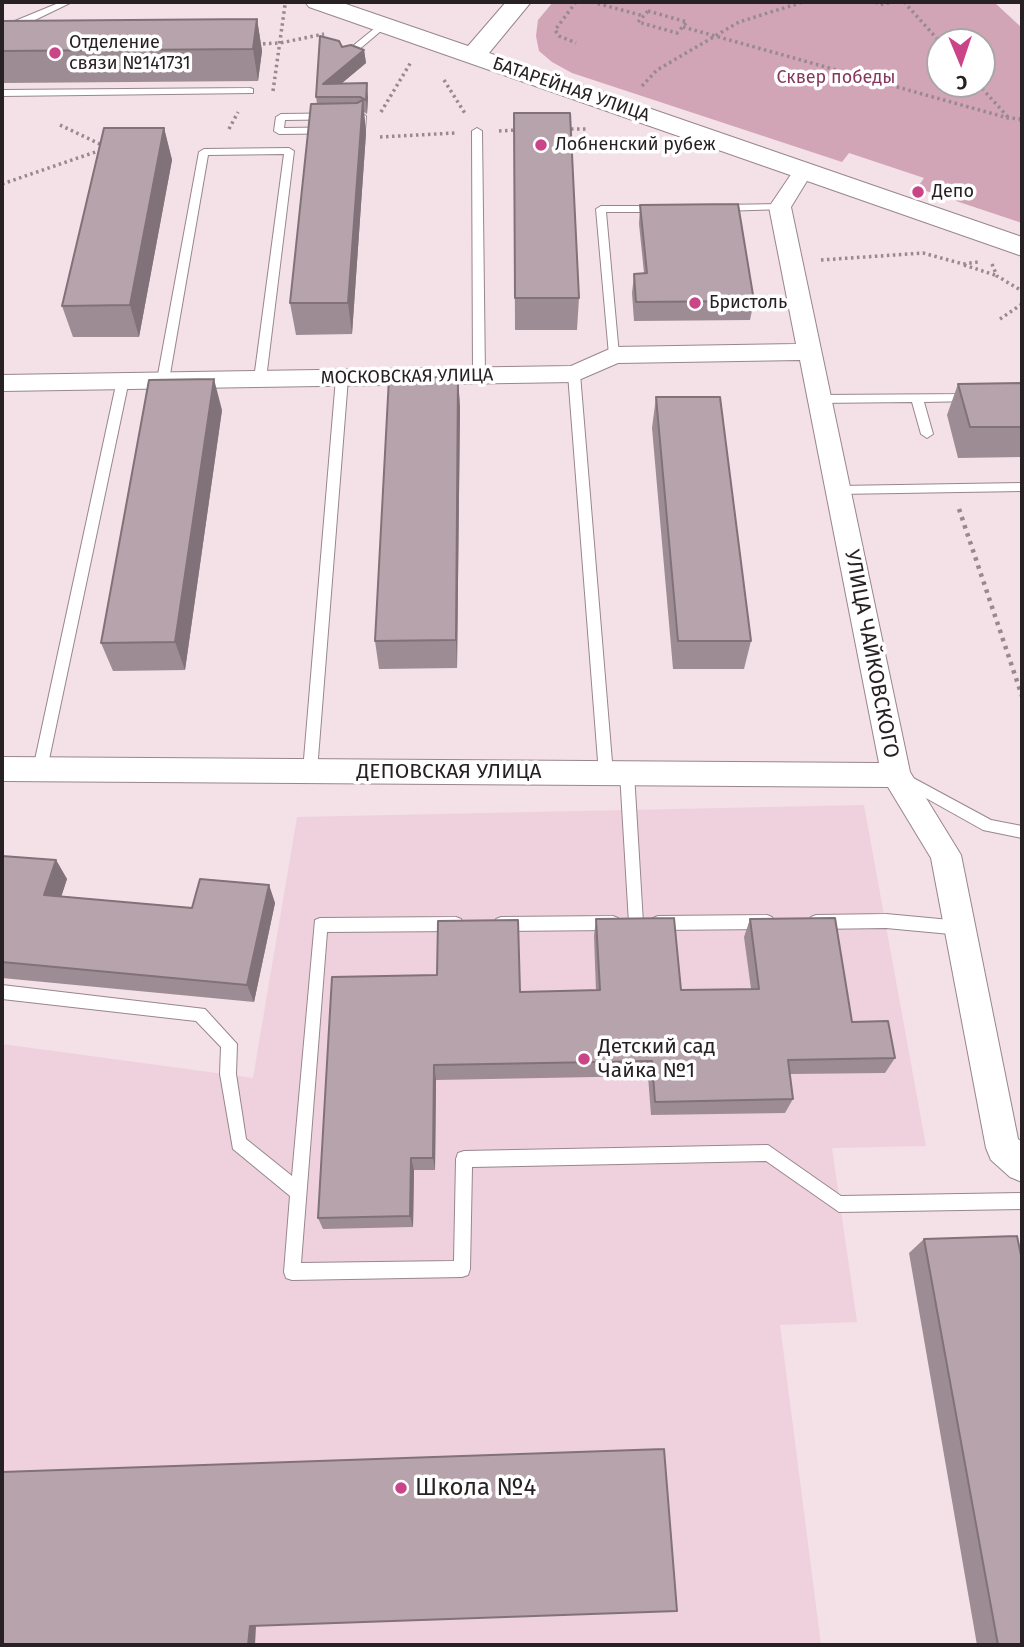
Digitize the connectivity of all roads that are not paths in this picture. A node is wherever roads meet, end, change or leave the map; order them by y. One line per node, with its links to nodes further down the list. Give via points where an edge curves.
1 (68, 2): 5 (lane)
2 (317, 2): 4 (main road, БАТАРЕЙНАЯ УЛИЦА)
3 (519, 2): 6 (main road)
4 (384, 25): 6 (main road, БАТАРЕЙНАЯ УЛИЦА); 7 (lane)
5 (2, 33)
6 (473, 55): 13 (main road, БАТАРЕЙНАЯ УЛИЦА)
7 (346, 56)
8 (250, 91): 9 (lane)
9 (2, 93)
10 (292, 131): 10 (lane, via 279,131 281,117 361,116 360,130); 12 (lane)
11 (477, 131): 21 (lane)
12 (289, 151): 23 (lane); 25 (lane, via 204,152)
13 (803, 171): 15 (street); 17 (main road, БАТАРЕЙНАЯ УЛИЦА)
14 (711, 208): 15 (lane)
15 (780, 208): 18 (street, УЛИЦА ЧАЙКОВСКОГО)
16 (670, 209): 19 (lane, via 601,209)
17 (1022, 247)
18 (809, 352): 19 (street, МОСКОВСКАЯ УЛИЦА); 28 (street, УЛИЦА ЧАЙКОВСКОГО)
19 (614, 355): 20 (street, МОСКОВСКАЯ УЛИЦА)
20 (575, 374): 21 (street, МОСКОВСКАЯ УЛИЦА); 36 (lane)
21 (479, 376): 22 (street, МОСКОВСКАЯ УЛИЦА)
22 (342, 378): 23 (street, МОСКОВСКАЯ УЛИЦА); 35 (lane)
23 (260, 379): 25 (street, МОСКОВСКАЯ УЛИЦА)
24 (123, 380): 25 (street, МОСКОВСКАЯ УЛИЦА); 26 (street, МОСКОВСКАЯ УЛИЦА); 34 (lane)
25 (163, 380)
26 (2, 383)
27 (981, 398): 29 (lane)
28 (818, 399): 29 (lane); 32 (street, УЛИЦА ЧАЙКОВСКОГО)
29 (917, 399): 30 (lane)
30 (927, 434)
31 (1022, 487): 32 (lane)
32 (838, 490): 37 (street, УЛИЦА ЧАЙКОВСКОГО)
33 (2, 769): 34 (street, ДЕПОВСКАЯ УЛИЦА)
34 (40, 769): 35 (street, ДЕПОВСКАЯ УЛИЦА)
35 (310, 771): 36 (street, ДЕПОВСКАЯ УЛИЦА)
36 (616, 774): 37 (street, ДЕПОВСКАЯ УЛИЦА); 39 (lane)
37 (896, 775): 38 (lane, via 988,827); 40 (street, УЛИЦА ЧАЙКОВСКОГО, via 946,855)
38 (1022, 832)
39 (636, 923): 40 (lane, via 886,921); 43 (lane, via 320,925)
40 (961, 928): 42 (street, УЛИЦА ЧАЙКОВСКОГО, via 1003,1148)
41 (2, 992): 43 (lane, via 200,1014 229,1044 228,1074 239,1143)
42 (1022, 1165)
43 (298, 1192): 44 (lane, via 292,1272 462,1269 464,1159 768,1153 839,1204)
44 (1022, 1201)

